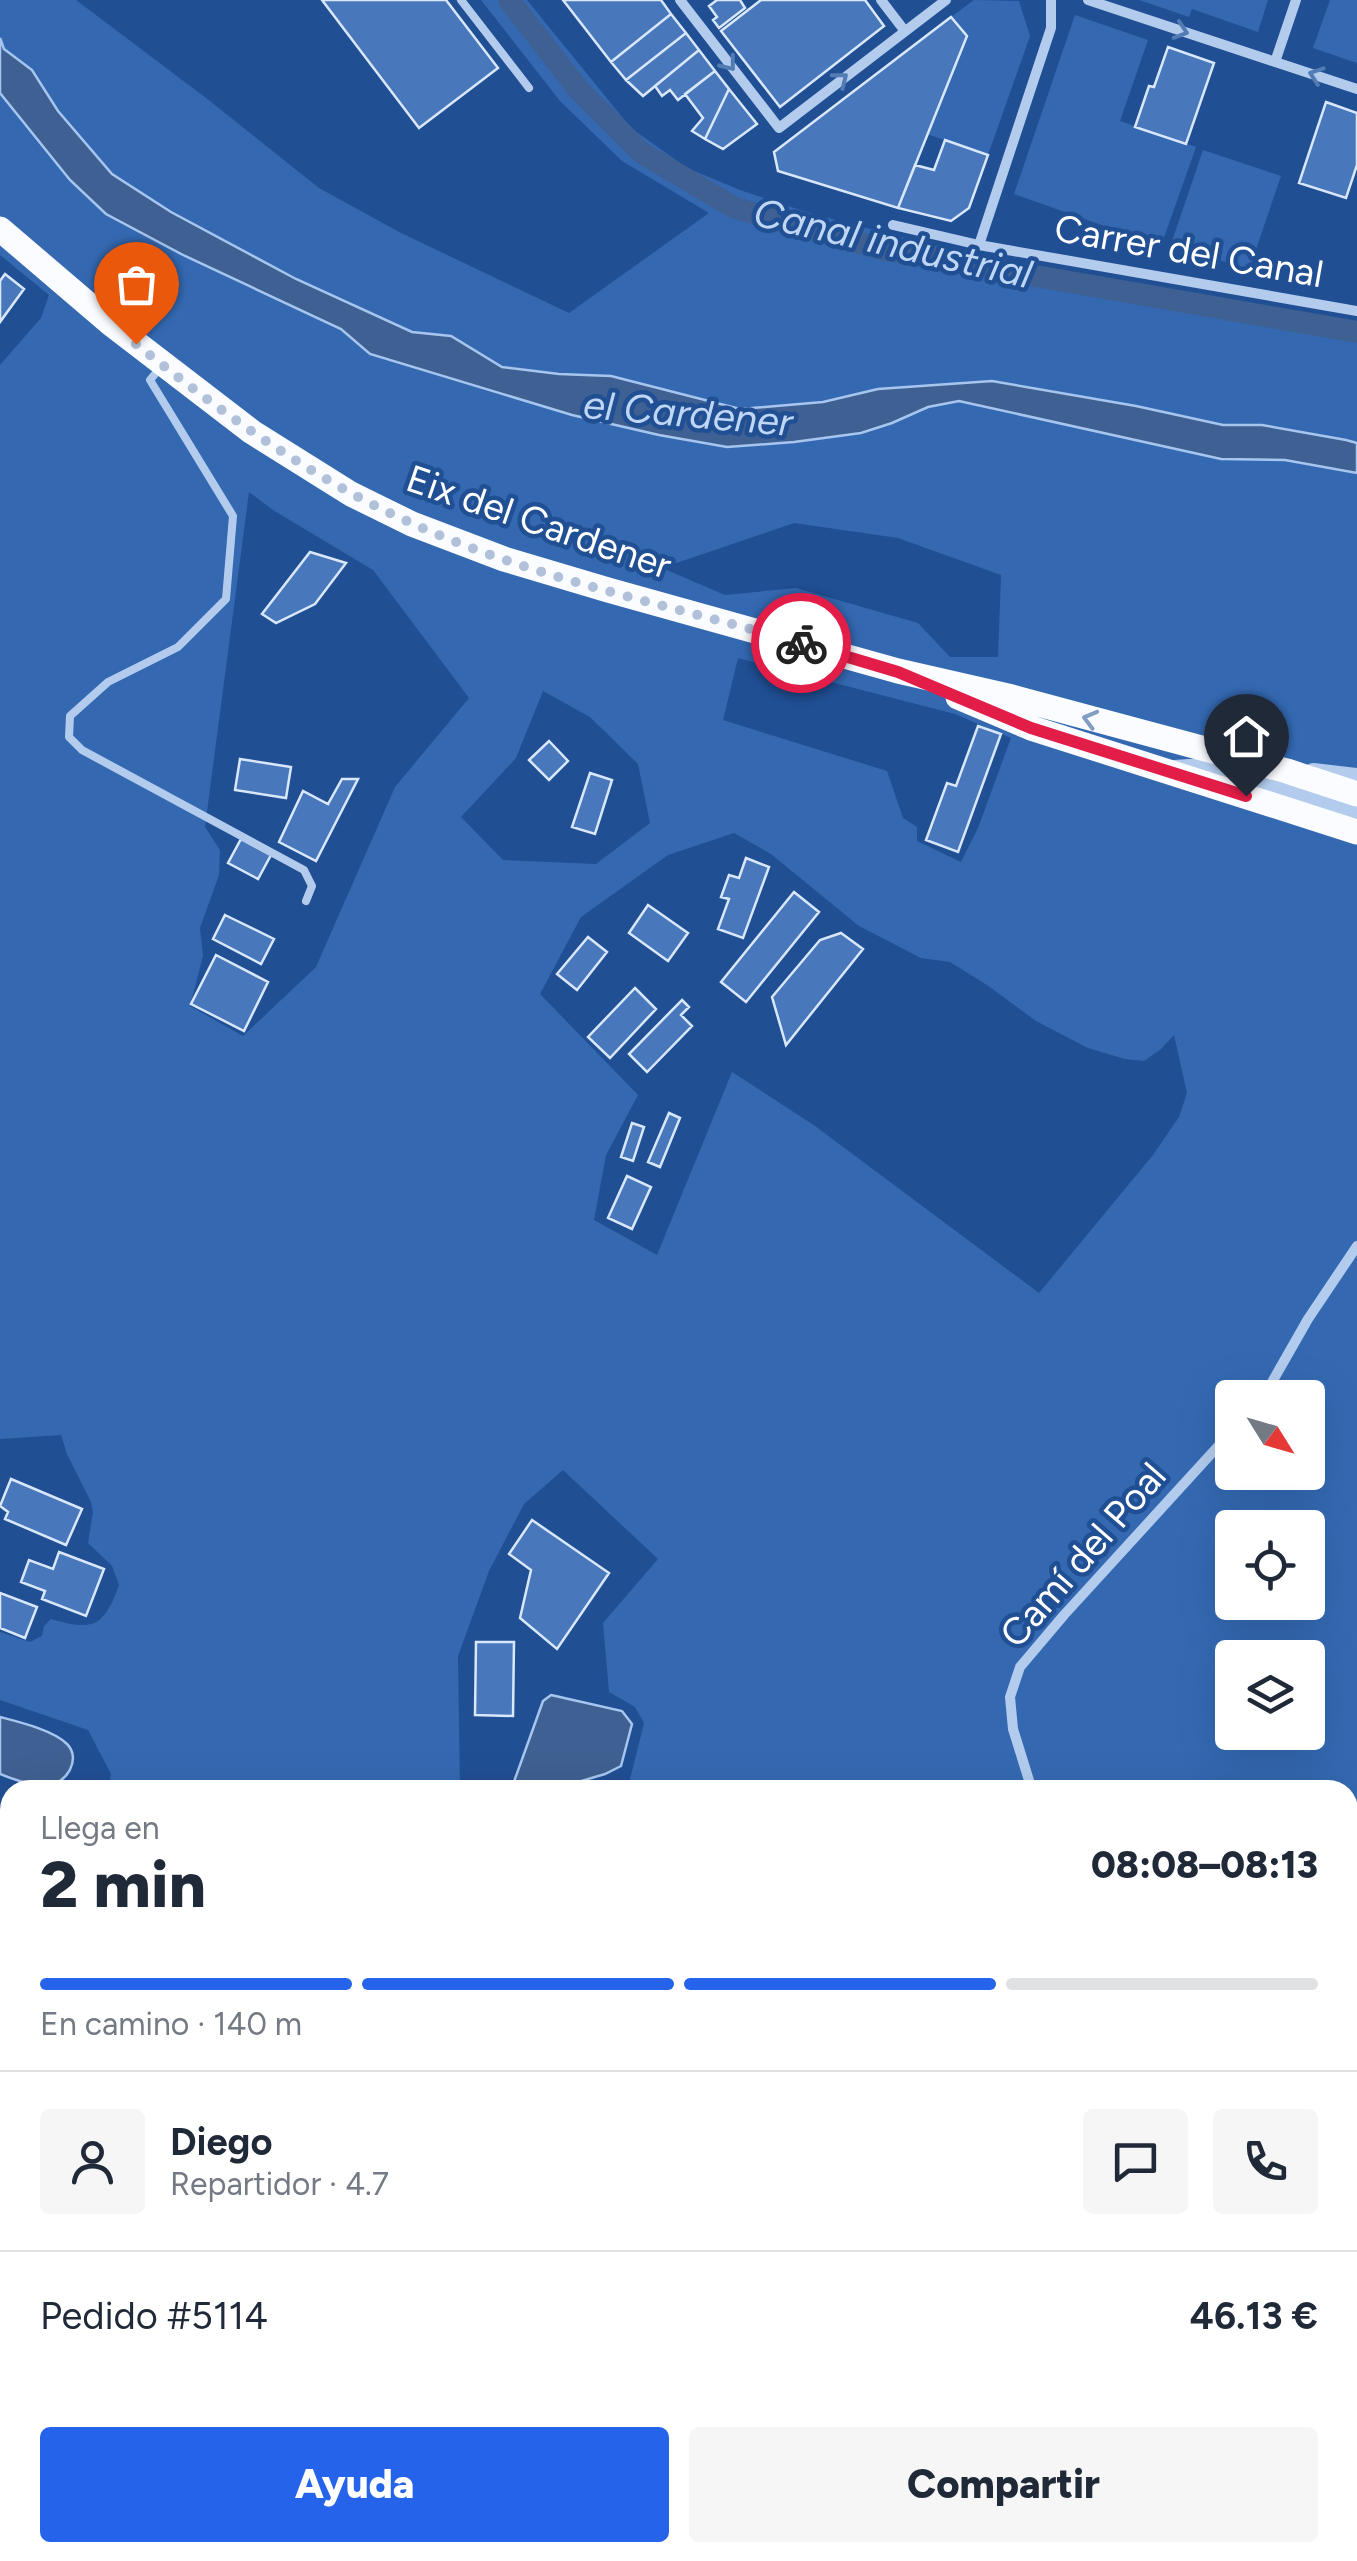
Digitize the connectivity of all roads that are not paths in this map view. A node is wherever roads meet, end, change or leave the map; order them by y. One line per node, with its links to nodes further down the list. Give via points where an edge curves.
1 (461, 0): 10 (lane)
2 (680, 0): 8 (street, one-way to 8, via 779,128)
3 (881, 0): 8 (street)
4 (946, 0): 8 (street)
5 (1051, 0): 14 (street, via 1050,28)
6 (1088, 0): 9 (street, one-way to 9)
7 (1296, 0): 9 (street)
8 (904, 30)
9 (1275, 62): 11 (street, one-way to 9)
10 (530, 88)
11 (1357, 89)
12 (894, 226): 14 (street, Carrer del Canal)
13 (0, 229): 16 (main road, Eix del Cardener)
14 (978, 245): 15 (street, Carrer del Canal)
15 (1357, 311)
16 (162, 365): 17 (main road, Eix del Cardener, via 287,456 412,524 504,559); 24 (lane, via 150,380 233,516 226,598 178,647 108,682 70,716 68,737 304,870 312,886)
17 (898, 672): 18 (main road, Eix del Cardener, via 1031,728); 19 (main road, Eix del Cardener, one-way to 17)
18 (1164, 769): 22 (street, via 1241,774); 23 (main road, Eix del Cardener)
19 (1287, 771): 20 (street); 21 (main road, Eix del Cardener)
20 (1357, 777)
21 (1357, 794)
22 (1357, 812)
23 (1357, 832)
24 (306, 901)
25 (1357, 1246): 26 (street)
26 (1272, 1380)
27 (1215, 1450): 28 (street, Camí del Poal, via 1020,1667 1010,1697)
28 (1029, 1780)

